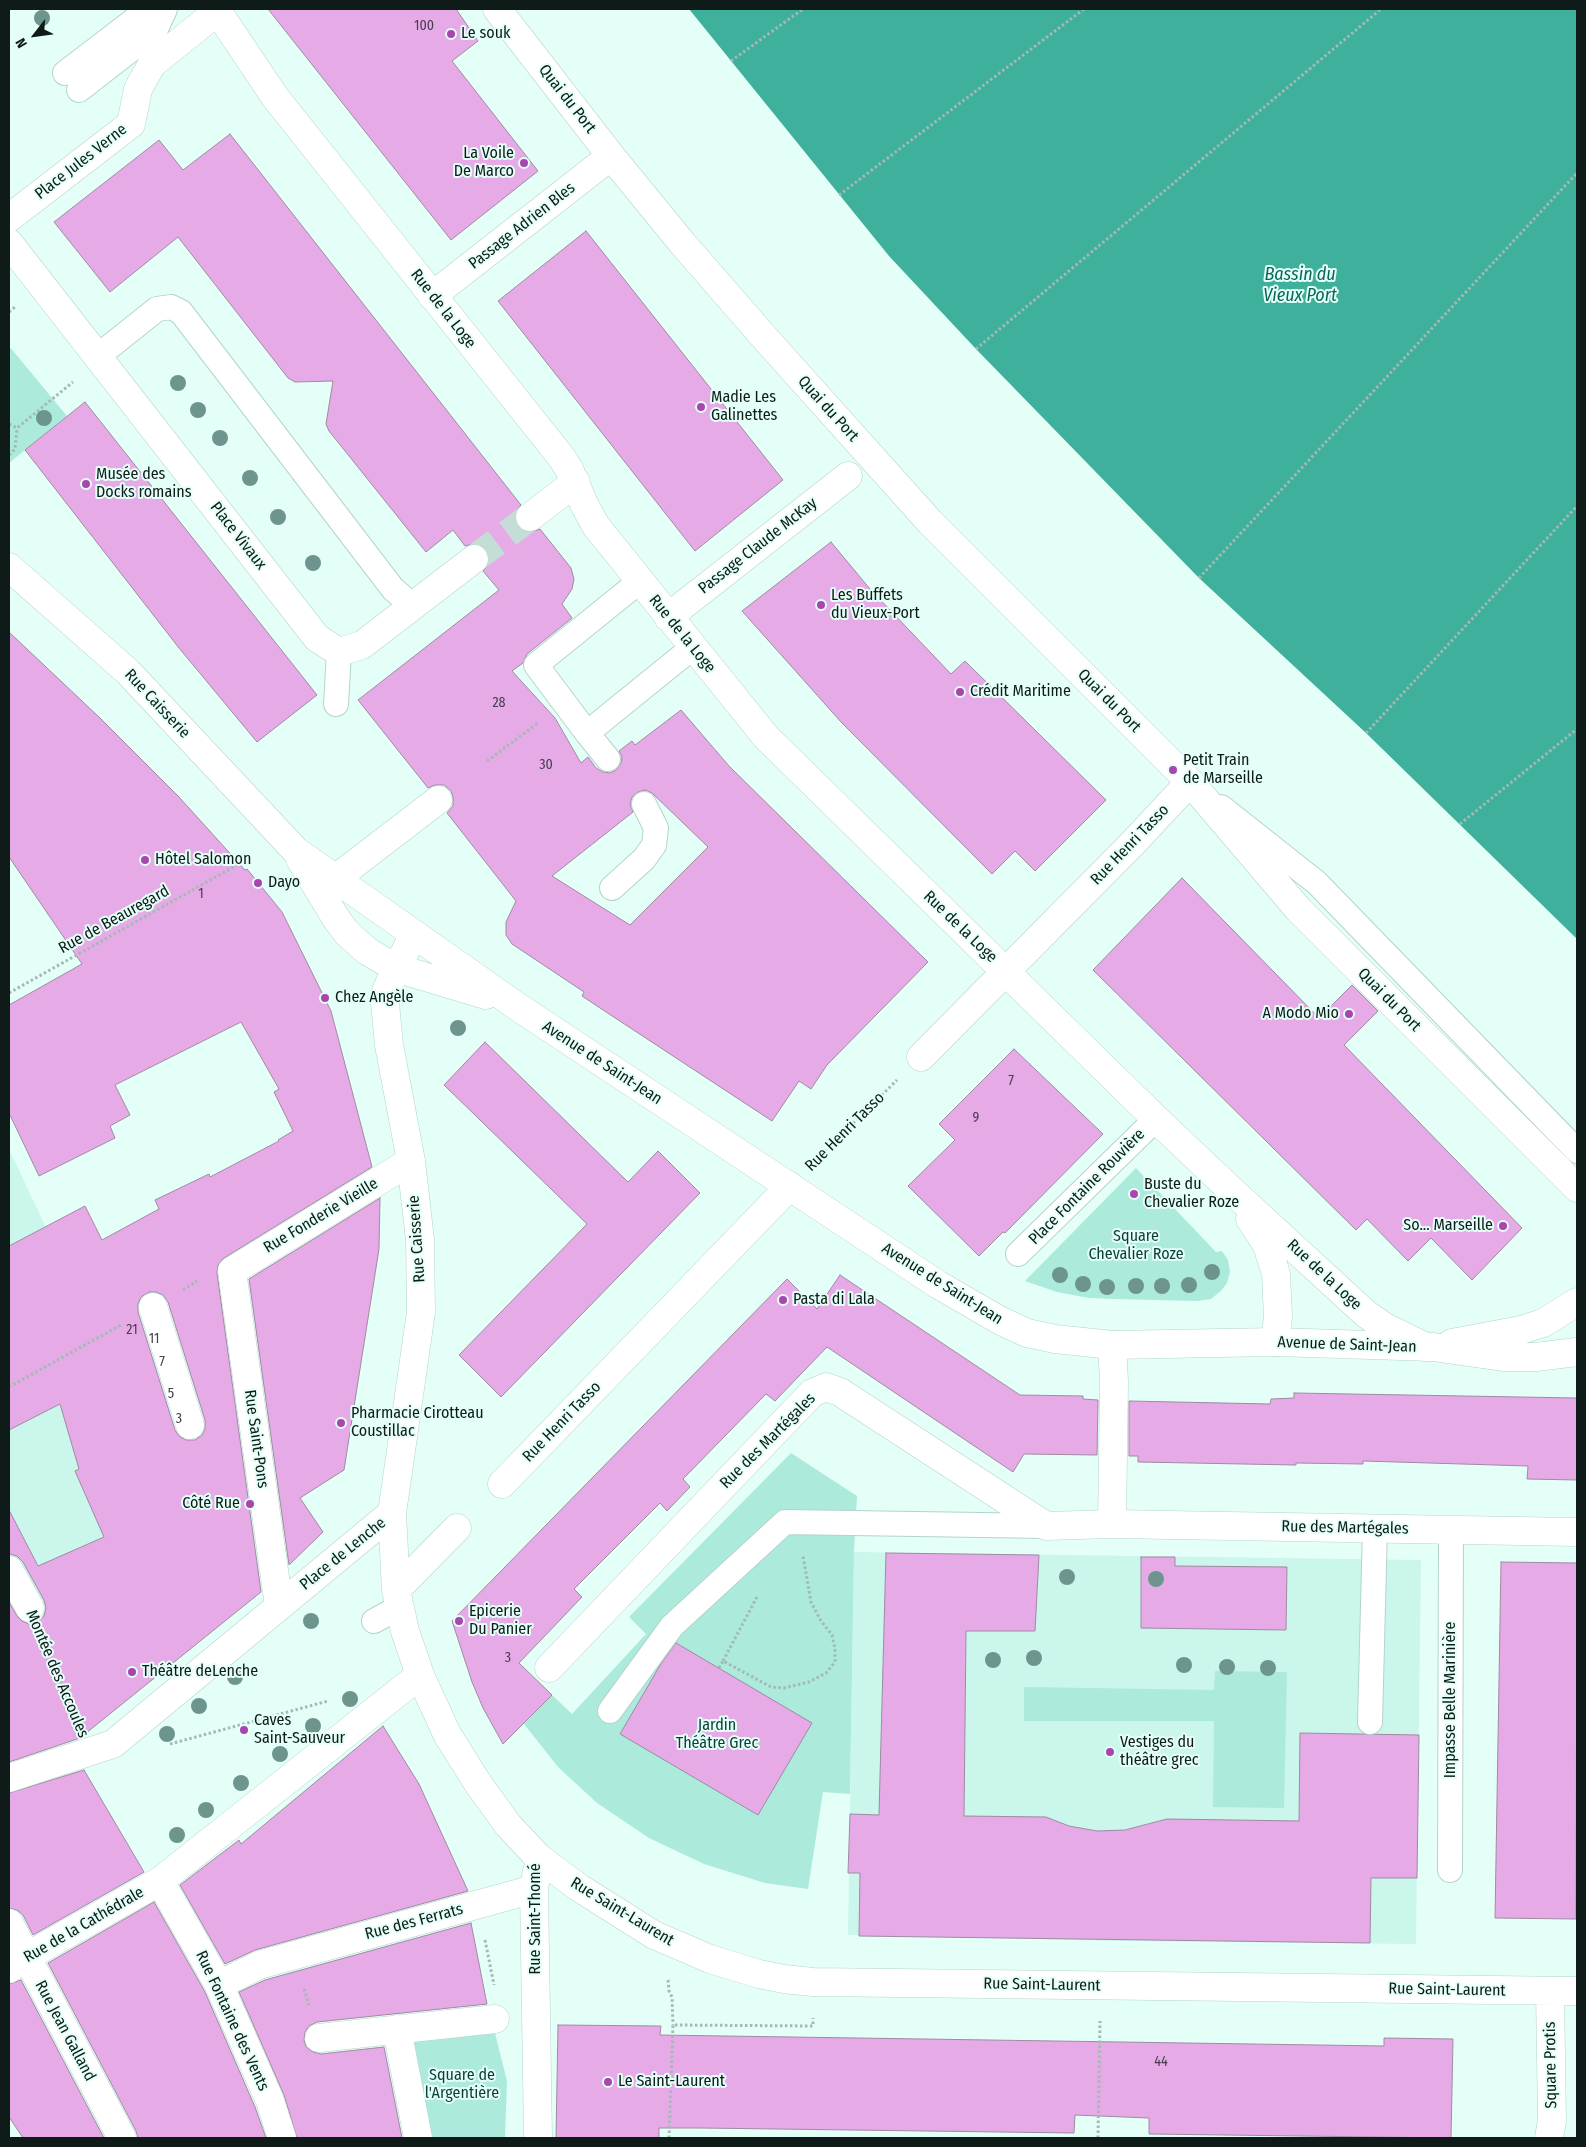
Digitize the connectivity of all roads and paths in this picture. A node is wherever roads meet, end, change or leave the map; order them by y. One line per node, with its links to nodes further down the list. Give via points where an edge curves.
1 (159, 9): 2 (lane, via 142,14 72,82 155,31)
2 (164, 9)
3 (497, 9): 9 (street, Quai du Port)
4 (803, 9): 8 (path)
5 (1084, 9): 11 (path)
6 (1381, 9): 15 (path)
7 (217, 10): 12 (street, Place Jules Verne, via 152,64 138,90 131,124); 14 (street, Rue de la Loge, via 275,97)
8 (731, 61)
9 (611, 156): 14 (street, Passage Adrien Bles); 39 (street, Quai du Port, via 764,337 930,522)
10 (1577, 173): 26 (path)
11 (839, 195)
12 (9, 218)
13 (9, 242): 16 (street, Place Vivaux)
14 (432, 296): 21 (street, Rue de la Loge, via 562,458)
15 (976, 349)
16 (99, 358): 18 (path); 28 (lane, via 157,310 171,307 181,312 393,589); 31 (street, Place Vivaux, via 317,638)
17 (9, 424): 18 (path)
18 (17, 428): 19 (path, via 16,449)
19 (9, 455)
20 (848, 476): 29 (street, Passage Claude McKay)
21 (576, 482): 23 (street); 27 (street, Rue de la Loge, via 596,526)
22 (1577, 506): 36 (path)
23 (530, 517)
24 (474, 559): 28 (street)
25 (9, 567): 43 (street, Rue Caisserie, via 128,672)
26 (1199, 578)
27 (640, 581): 29 (street, Rue de la Loge); 32 (lane, via 536,664)
28 (413, 606): 31 (street, via 362,645)
29 (668, 617): 30 (street, Rue de la Loge)
30 (692, 648): 35 (lane); 48 (street, Rue de la Loge, via 766,737)
31 (339, 652): 33 (lane)
32 (564, 702): 35 (lane); 38 (path)
33 (336, 704)
34 (1577, 729): 42 (path)
35 (587, 732): 37 (lane)
36 (1366, 733)
37 (608, 759)
38 (487, 762)
39 (1190, 782): 48 (street, Rue Henri Tasso); 53 (lane, Quai du Port, via 1317,883); 56 (street, Quai du Port, via 1299,910)
40 (438, 800): 44 (street)
41 (644, 804): 45 (lane, via 656,828 654,845)
42 (1460, 824)
43 (290, 845): 44 (street, Rue Caisserie); 47 (street, Rue Caisserie, via 347,933); 49 (path, Rue de Beauregard)
44 (336, 879): 46 (street, Rue Caisserie)
45 (612, 888)
46 (414, 934): 47 (street, Rue Caisserie); 50 (street, Avenue de Saint-Jean)
47 (396, 968): 50 (street, Avenue de Saint-Jean); 54 (street, Rue Caisserie, via 386,992 385,1016)
48 (1005, 972): 51 (street, Rue Henri Tasso); 52 (street, Rue de la Loge)
49 (9, 993)
50 (518, 1007): 55 (street, Avenue de Saint-Jean)
51 (921, 1057): 55 (path, Rue Henri Tasso)
52 (1156, 1119): 57 (street, Rue de la Loge); 58 (lane, Place Fontaine Rouvière)
53 (1577, 1150)
54 (411, 1161): 59 (street, Rue Fonderie Vieille); 68 (street, Rue Caisserie, via 420,1240 420,1312)
55 (790, 1186): 63 (street, Avenue de Saint-Jean, via 937,1284 1001,1321 1028,1333 1055,1339); 67 (street, Rue Henri Tasso)
56 (1577, 1188)
57 (1230, 1189): 62 (street, Rue de la Loge, via 1267,1245 1276,1274 1278,1317); 64 (street, Rue de la Loge, via 1366,1314 1385,1328)
58 (1018, 1254)
59 (232, 1271): 79 (street, Rue Saint-Pons)
60 (1577, 1302): 64 (street, Avenue de Saint-Jean, via 1543,1323 1521,1330)
61 (152, 1307): 66 (street)
62 (1275, 1342): 63 (street, Avenue de Saint-Jean); 64 (street, Avenue de Saint-Jean)
63 (1112, 1344): 70 (street)
64 (1430, 1347): 65 (street, Avenue de Saint-Jean, via 1504,1357)
65 (1577, 1352)
66 (190, 1425)
67 (502, 1484)
68 (392, 1513): 78 (street, Place de Lenche); 79 (street, Place de Lenche)
69 (796, 1522): 71 (lane); 82 (path, via 811,1602 832,1635 835,1662 826,1673 809,1682 784,1688 771,1687); 87 (lane, via 785,1522 672,1626)
70 (1112, 1524): 71 (street, Rue des Martégales); 73 (street, Rue des Martégales)
71 (1046, 1526): 83 (street, Rue des Martégales, via 840,1392 826,1387 812,1393)
72 (457, 1528): 78 (street)
73 (1375, 1528): 74 (street, Rue des Martégales); 88 (lane)
74 (1451, 1530): 75 (street, Rue des Martégales); 93 (lane, Impasse Belle Marinière)
75 (1577, 1532)
76 (9, 1570): 80 (street, Montée des Accoules)
77 (760, 1591): 82 (path)
78 (398, 1598): 81 (lane); 85 (street, Place de Lenche)
79 (279, 1606): 90 (street, Place de Lenche, via 113,1744)
80 (30, 1608): 90 (path, Montée des Accoules)
81 (374, 1621)
82 (723, 1661): 84 (path)
83 (549, 1668)
84 (719, 1668)
85 (420, 1675): 92 (street, Rue Saint-Thomé, via 446,1734 508,1825); 94 (street)
86 (329, 1701): 89 (path)
87 (610, 1711)
88 (1370, 1722)
89 (170, 1745)
90 (91, 1752): 91 (street, Place de Lenche)
91 (9, 1778)
92 (538, 1858): 95 (street, Rue Saint-Thomé); 100 (street, Rue Saint-Laurent, via 628,1920 684,1949 759,1974)
93 (1450, 1870)
94 (160, 1881): 99 (street, Rue de la Cathédrale); 101 (street, Rue Fontaine des Vents)
95 (534, 1889): 96 (street, Rue des Ferrats); 113 (street, Rue Saint-Thomé)
96 (478, 1905): 98 (street, Rue des Ferrats); 105 (path, via 497,2001)
97 (9, 1923): 99 (street, Rue Jean Galland)
98 (293, 1955): 101 (street, Rue des Ferrats, via 259,1965); 109 (path)
99 (17, 1963): 110 (street, Rue Jean Galland)
100 (813, 1982): 103 (street, Rue Saint-Laurent); 106 (path, via 813,2026)
101 (219, 1985): 111 (street, Rue Fontaine des Vents, via 270,2101)
102 (1577, 1991): 103 (street, Rue Saint-Laurent)
103 (1550, 1992): 116 (street, Square Protis, via 1552,2120)
104 (673, 2007): 106 (path)
105 (495, 2019): 108 (street)
106 (673, 2026): 114 (path)
107 (1100, 2027): 115 (path)
108 (397, 2029): 109 (street); 112 (street)
109 (320, 2038)
110 (122, 2138)
111 (282, 2138)
112 (418, 2138)
113 (538, 2138)
114 (669, 2138)
115 (1098, 2138)
116 (1549, 2138)

